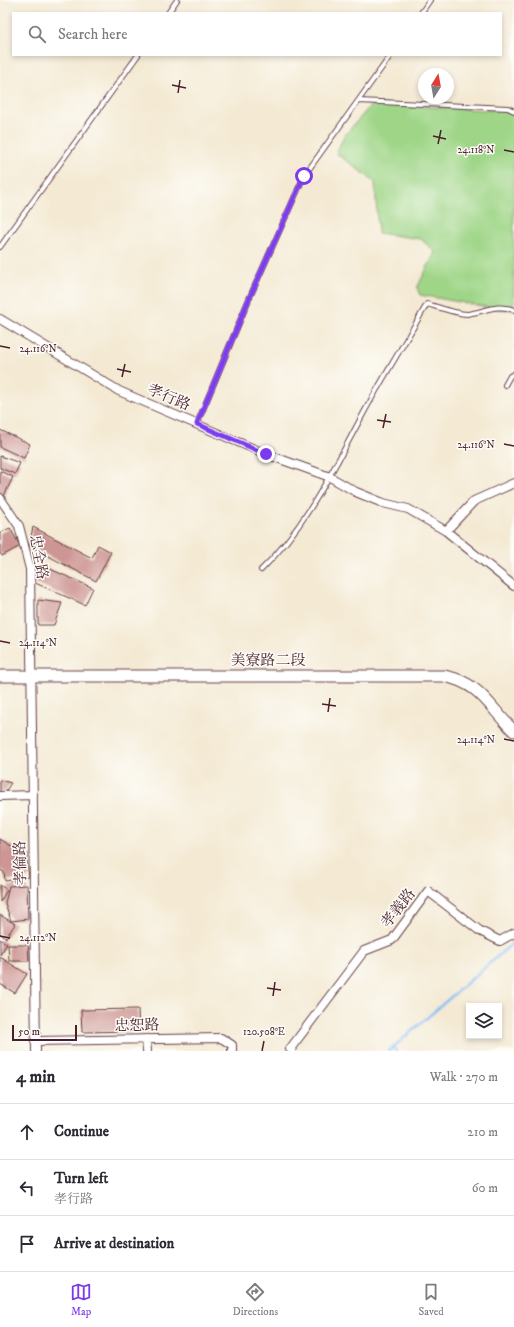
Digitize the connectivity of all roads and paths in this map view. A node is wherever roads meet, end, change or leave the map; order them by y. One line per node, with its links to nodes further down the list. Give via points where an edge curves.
1 (177, 0): 3 (lane)
2 (430, 0): 4 (lane)
3 (169, 12)
4 (422, 12)
5 (137, 56): 9 (lane)
6 (390, 56): 7 (lane)
7 (359, 101): 8 (lane, via 508,108); 14 (lane, via 304,176)
8 (514, 111)
9 (0, 247)
10 (514, 310): 15 (lane, via 490,308 466,314 426,304)
11 (0, 319): 14 (street, 孝行路, via 119,391)
12 (514, 374): 13 (lane)
13 (505, 386)
14 (197, 424): 15 (street, 孝行路, via 266,454)
15 (330, 477): 18 (street, 孝行路, via 383,504 408,510); 19 (lane, via 280,551)
16 (514, 482): 18 (street, via 474,501)
17 (0, 498): 21 (street, 忠全路, via 19,526 30,569)
18 (446, 531): 20 (street, 孝行路)
19 (261, 570)
20 (514, 586)
21 (33, 675): 22 (street, 美寮路二段); 23 (street, 美寮路二段, via 444,676 461,680 476,689); 24 (street, 孝倫路)
22 (0, 676)
23 (514, 731)
24 (33, 795): 25 (street); 28 (street, 孝倫路)
25 (0, 796)
26 (514, 932): 32 (street, 孝義路, via 500,941 480,931 428,891 392,940 364,950 290,1049)
27 (146, 1039): 28 (street, 忠恕路); 30 (street); 31 (street, 忠恕路, via 221,1038 232,1045)
28 (36, 1041): 29 (street, 孝倫路)
29 (36, 1051)
30 (147, 1051)
31 (232, 1051)
32 (292, 1051)

